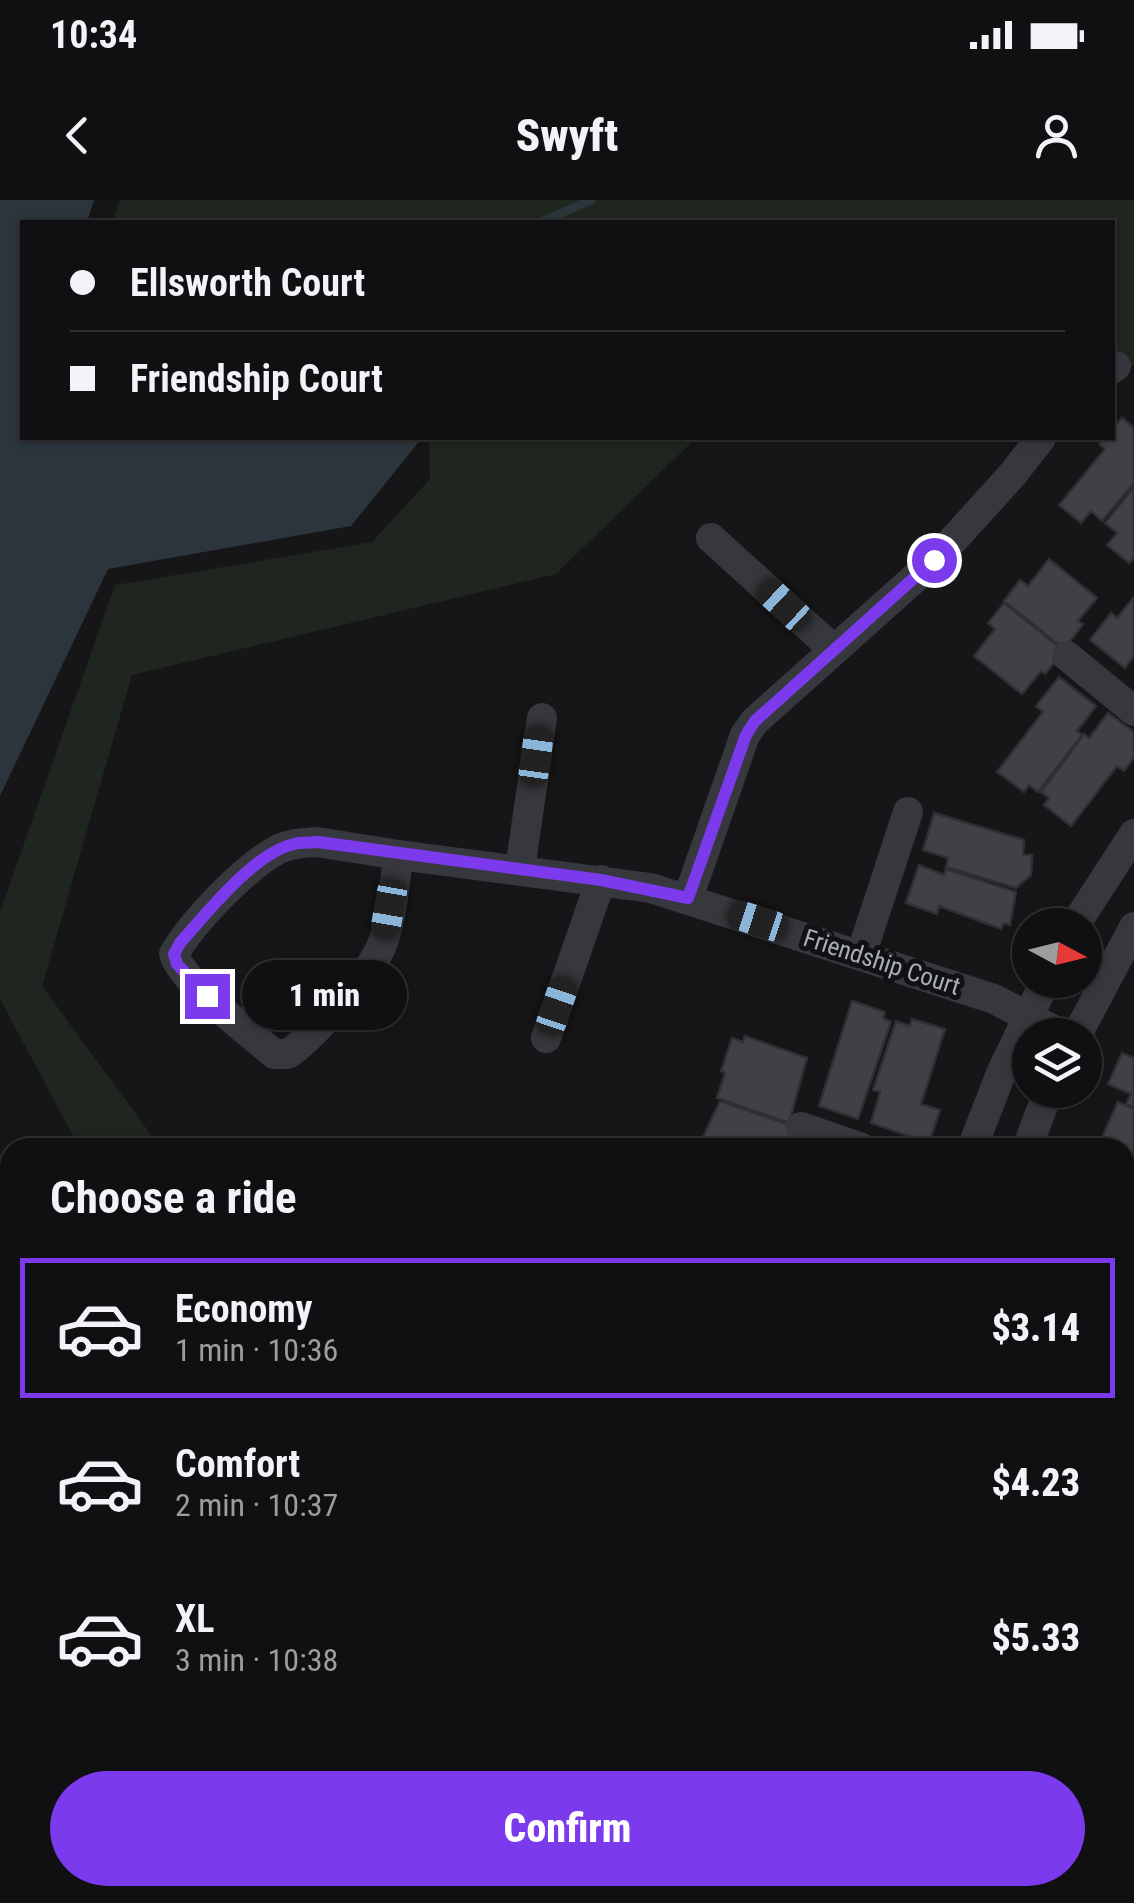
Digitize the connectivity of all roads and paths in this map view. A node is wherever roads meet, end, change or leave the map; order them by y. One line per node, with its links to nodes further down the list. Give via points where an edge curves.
1 (1039, 440): 3 (street, via 934,560)
2 (711, 538): 3 (street)
3 (832, 650): 12 (street, via 746,735)
4 (1067, 656): 5 (street)
5 (1134, 711)
6 (542, 718): 10 (street)
7 (908, 812): 16 (street)
8 (1134, 834): 13 (street)
9 (399, 855): 9 (street, Friendship Court, via 377,956 288,1054 274,1054 177,964 180,943 278,850 318,842); 10 (street, Friendship Court)
10 (520, 870): 11 (street, Friendship Court)
11 (601, 880): 12 (street, Friendship Court); 21 (street)
12 (688, 898): 16 (street, Friendship Court)
13 (1086, 908)
14 (1102, 936): 15 (street)
15 (1130, 944): 20 (street)
16 (861, 955): 18 (street, Friendship Court)
17 (1036, 998): 18 (street)
18 (1027, 1015): 19 (street, Friendship Court); 25 (street)
19 (1033, 1018)
20 (1087, 1018)
21 (546, 1038)
22 (1042, 1108): 26 (street)
23 (801, 1127): 24 (street)
24 (833, 1138)
25 (976, 1138)
26 (1031, 1138)

